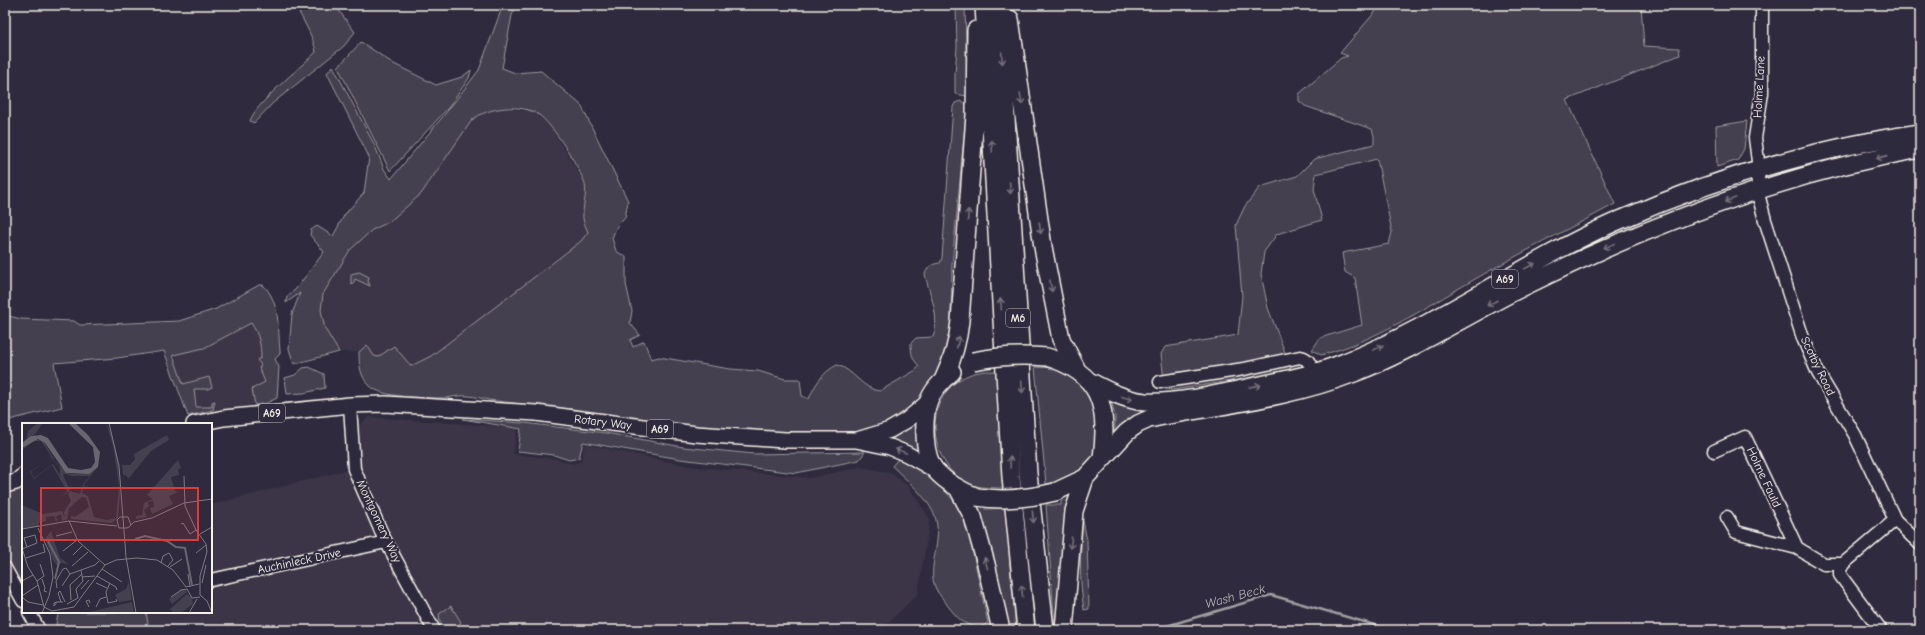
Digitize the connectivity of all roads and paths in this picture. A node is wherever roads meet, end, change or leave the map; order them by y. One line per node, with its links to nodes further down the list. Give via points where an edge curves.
1 (976, 5): 11 (highway, one-way to 1, via 953,360 960,321 975,115)
2 (984, 5): 41 (highway, M6, one-way to 2, via 1011,477)
3 (999, 5): 42 (highway, M6, one-way to 42, via 1028,474)
4 (1008, 5): 10 (highway, one-way to 10, via 1045,255 1061,338)
5 (1762, 5): 8 (street, Holme Lane, via 1762,93 1755,138)
6 (1920, 133): 8 (highway, A69, via 1833,150)
7 (1920, 149): 9 (highway, A69, one-way to 9)
8 (1759, 170): 9 (street, Scotby Road); 12 (highway, A69, one-way to 8, via 1405,335 1512,275 1613,223 1724,179)
9 (1756, 190): 12 (highway, A69, one-way to 12, via 1620,241 1521,288 1402,352 1356,372); 29 (street, Scotby Road, via 1803,338 1818,373 1855,435)
10 (1076, 368): 11 (highway, A69, bridge, via 1047,357 988,358 956,367); 13 (highway)
11 (944, 378): 15 (highway, A69)
12 (1314, 380): 13 (highway, A69, one-way to 12, via 1120,396 1144,402 1162,402); 14 (street, via 1309,360 1300,357); 20 (highway, A69, via 1280,395 1148,419 1127,432)
13 (1091, 382): 20 (highway, via 1102,405 1106,432)
14 (1160, 382)
15 (928, 402): 18 (main road, Rotary Way / A69, via 907,420 890,430); 21 (highway, A69, via 924,428 927,450)
16 (350, 405): 17 (main road, A69, via 224,418); 18 (main road, Rotary Way / A69, via 385,404 536,413 696,434 785,440); 30 (street, Montgomery Way, via 354,469)
17 (199, 423)
18 (856, 440): 21 (main road, Rotary Way / A69, one-way to 18, via 890,447)
19 (1714, 451): 32 (street, Holme Fauld, via 1745,437)
20 (1102, 458): 25 (highway)
21 (935, 470): 27 (highway, A69)
22 (22, 475): 24 (main road)
23 (22, 476): 26 (main road, via 16,482)
24 (5, 477)
25 (1085, 478): 27 (highway, A69, bridge, via 1055,492 1036,496 990,499); 43 (highway, one-way to 43, via 1074,510)
26 (5, 485)
27 (959, 490): 40 (highway, one-way to 27, via 973,517)
28 (1727, 517): 32 (street, via 1736,532)
29 (1895, 520): 31 (street, Scotby Road); 33 (street)
30 (386, 542): 35 (street, Auchinleck Drive); 39 (street, Montgomery Way)
31 (1920, 544)
32 (1797, 548): 33 (street, via 1824,564)
33 (1844, 564): 44 (street, via 1840,575)
34 (5, 568): 36 (street)
35 (212, 580)
36 (22, 599)
37 (30, 613): 38 (street)
38 (39, 630)
39 (434, 630)
40 (1001, 630)
41 (1026, 630)
42 (1045, 630)
43 (1064, 630)
44 (1881, 630)

